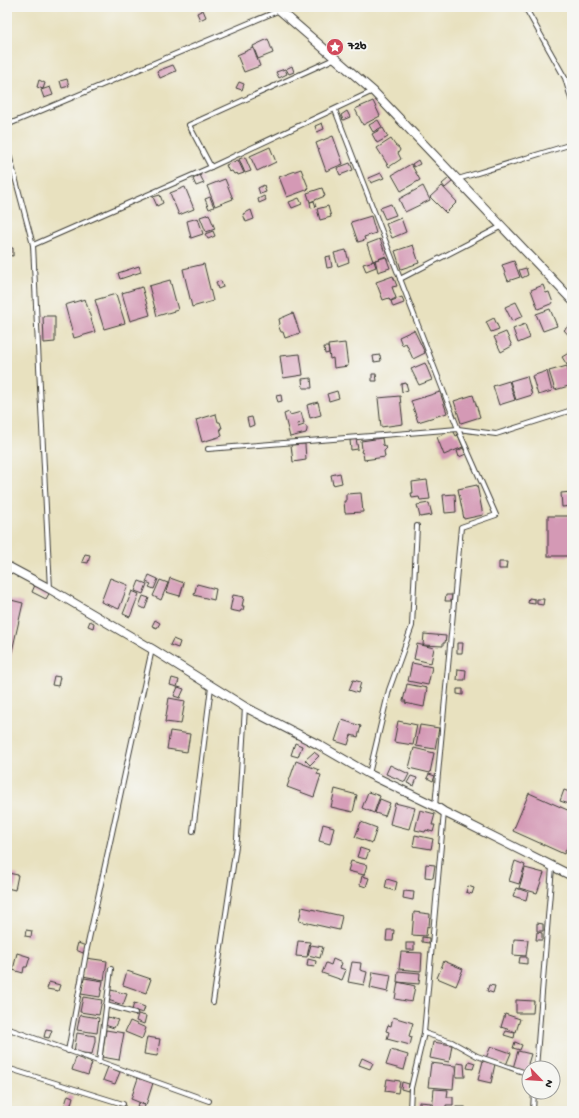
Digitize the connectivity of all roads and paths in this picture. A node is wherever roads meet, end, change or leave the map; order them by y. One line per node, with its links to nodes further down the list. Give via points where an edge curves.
1 (525, 7): 5 (lane, via 565,78)
2 (278, 8): 3 (street); 7 (lane)
3 (336, 58): 4 (street); 10 (lane, via 189,125)
4 (373, 91): 6 (lane); 11 (street)
5 (572, 102)
6 (335, 110): 10 (lane); 14 (lane)
7 (7, 125)
8 (572, 144): 11 (lane)
9 (7, 147): 13 (lane)
10 (211, 167): 13 (lane)
11 (457, 179): 12 (street)
12 (502, 226): 14 (lane); 15 (street)
13 (33, 245): 21 (lane)
14 (400, 279): 17 (lane)
15 (572, 300)
16 (572, 410): 17 (lane, via 496,434)
17 (458, 429): 18 (lane); 26 (lane, via 496,515 461,527)
18 (208, 449)
19 (417, 526): 25 (lane, via 412,626 389,690)
20 (7, 566): 21 (street)
21 (50, 589): 22 (street)
22 (152, 649): 23 (street); 37 (lane, via 86,948)
23 (211, 686): 24 (street); 28 (lane)
24 (245, 707): 25 (street); 32 (lane, via 237,839)
25 (369, 774): 26 (street)
26 (435, 806): 27 (street)
27 (444, 812): 29 (street); 35 (lane)
28 (193, 831)
29 (552, 867): 30 (street); 38 (lane)
30 (572, 876)
31 (111, 969): 33 (lane)
32 (213, 1002)
33 (106, 1005): 34 (lane); 39 (lane)
34 (134, 1013)
35 (424, 1033): 41 (lane); 45 (lane, via 411,1088)
36 (7, 1041): 37 (lane, via 9,1029)
37 (68, 1051): 39 (lane)
38 (537, 1060)
39 (99, 1062): 43 (lane)
40 (7, 1068): 44 (lane)
41 (521, 1071)
42 (534, 1100): 46 (lane)
43 (209, 1101)
44 (123, 1104)
45 (410, 1111)
46 (533, 1111)

